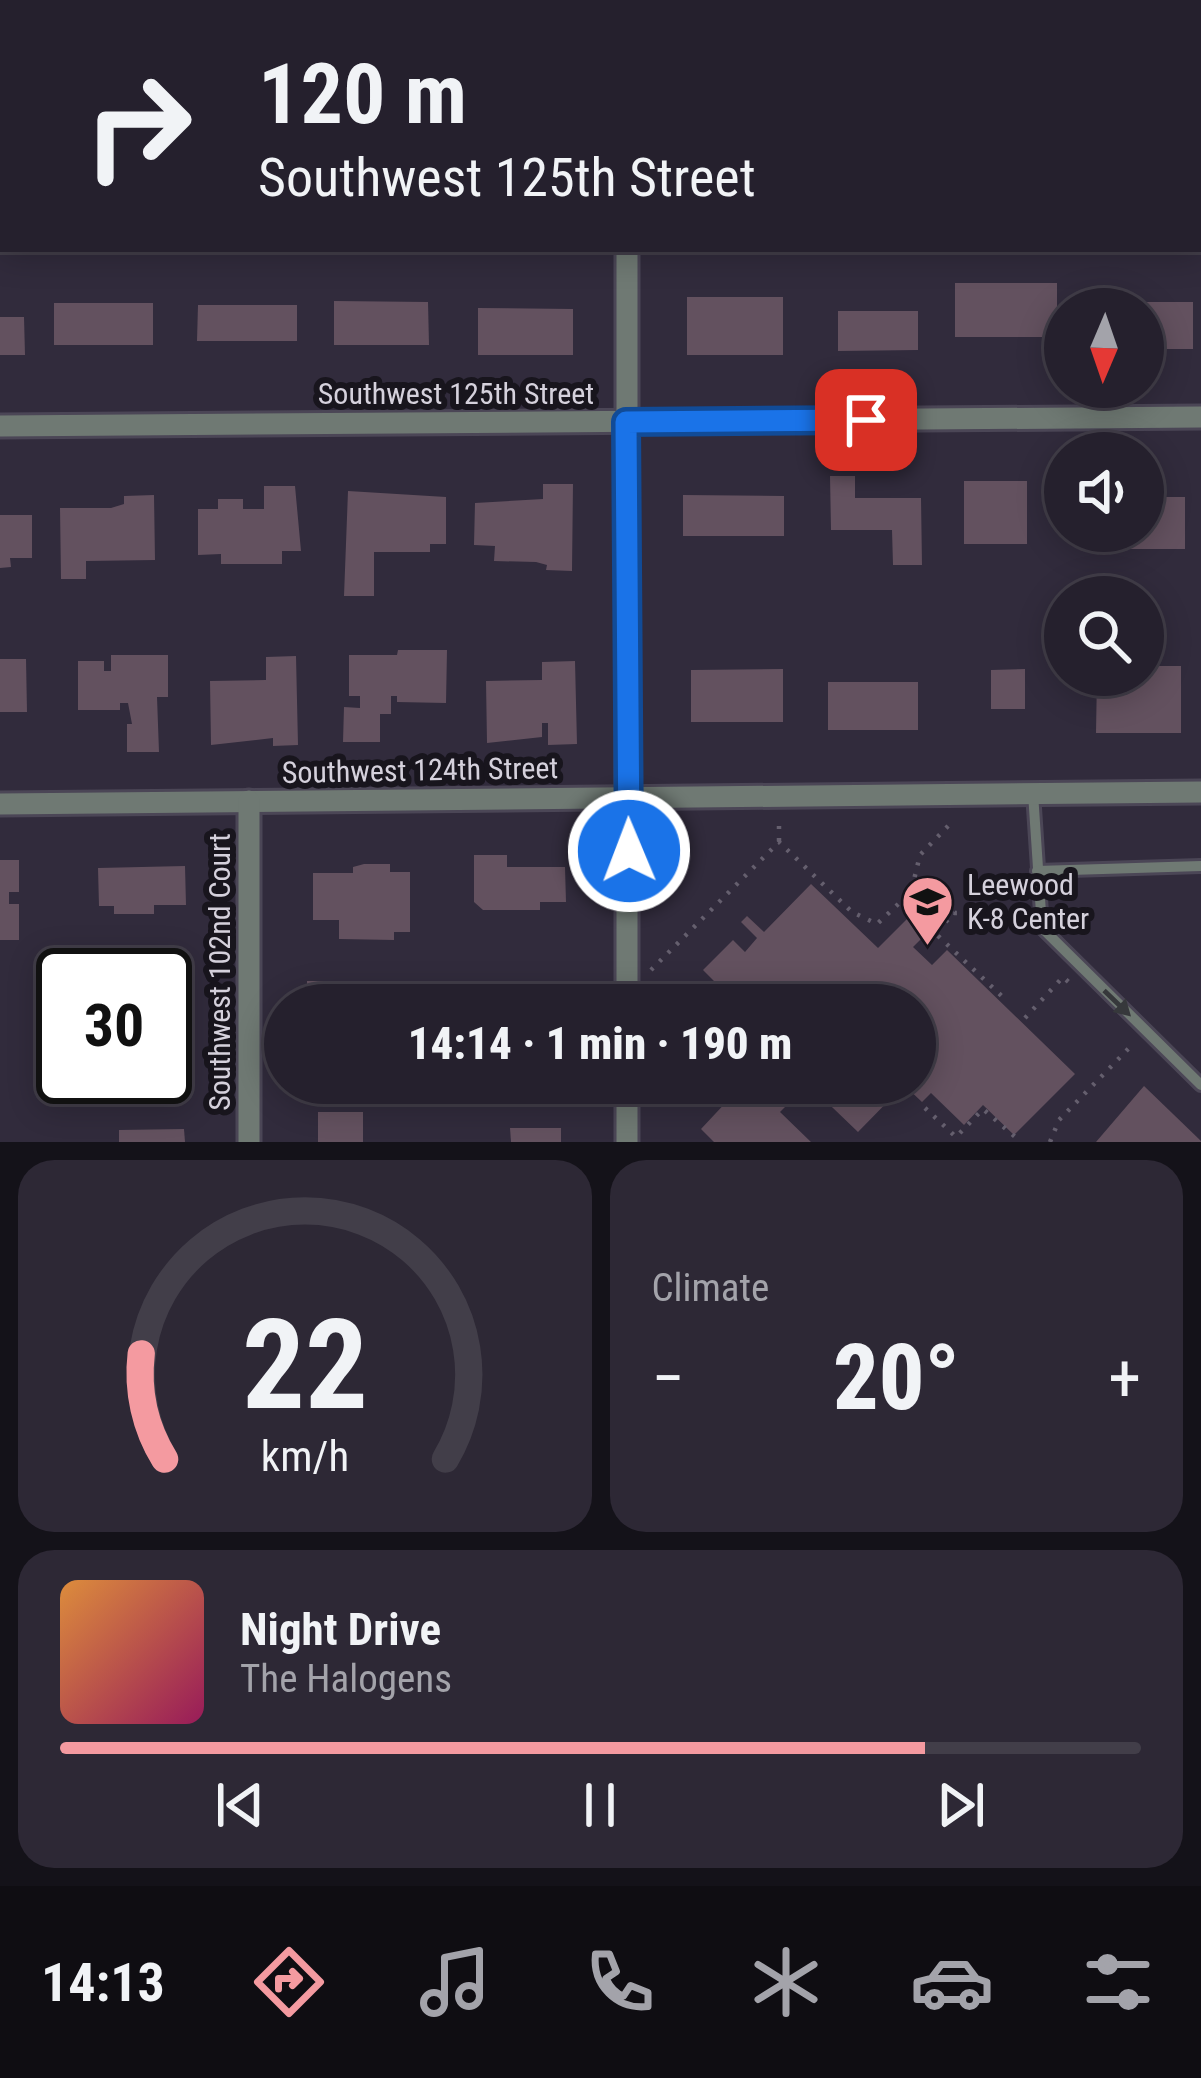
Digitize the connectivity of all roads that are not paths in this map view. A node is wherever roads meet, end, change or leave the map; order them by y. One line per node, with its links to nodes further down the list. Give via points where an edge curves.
1 (627, 252): 3 (street)
2 (1201, 417): 3 (street, Southwest 125th Street)
3 (626, 422): 4 (street, Southwest 125th Street); 7 (street)
4 (0, 426)
5 (1201, 792): 6 (street, Southwest 124th Street)
6 (1033, 793): 7 (street, Southwest 124th Street); 11 (lane)
7 (628, 797): 8 (street, Southwest 124th Street); 12 (street)
8 (249, 801): 9 (street, Southwest 124th Street); 15 (street, Southwest 102nd Court)
9 (0, 804)
10 (1201, 866): 11 (lane)
11 (1037, 871): 13 (lane, one-way to 13, via 1046,934)
12 (627, 984)
13 (1201, 1085)
14 (627, 1104): 16 (street)
15 (249, 1142)
16 (627, 1142)

